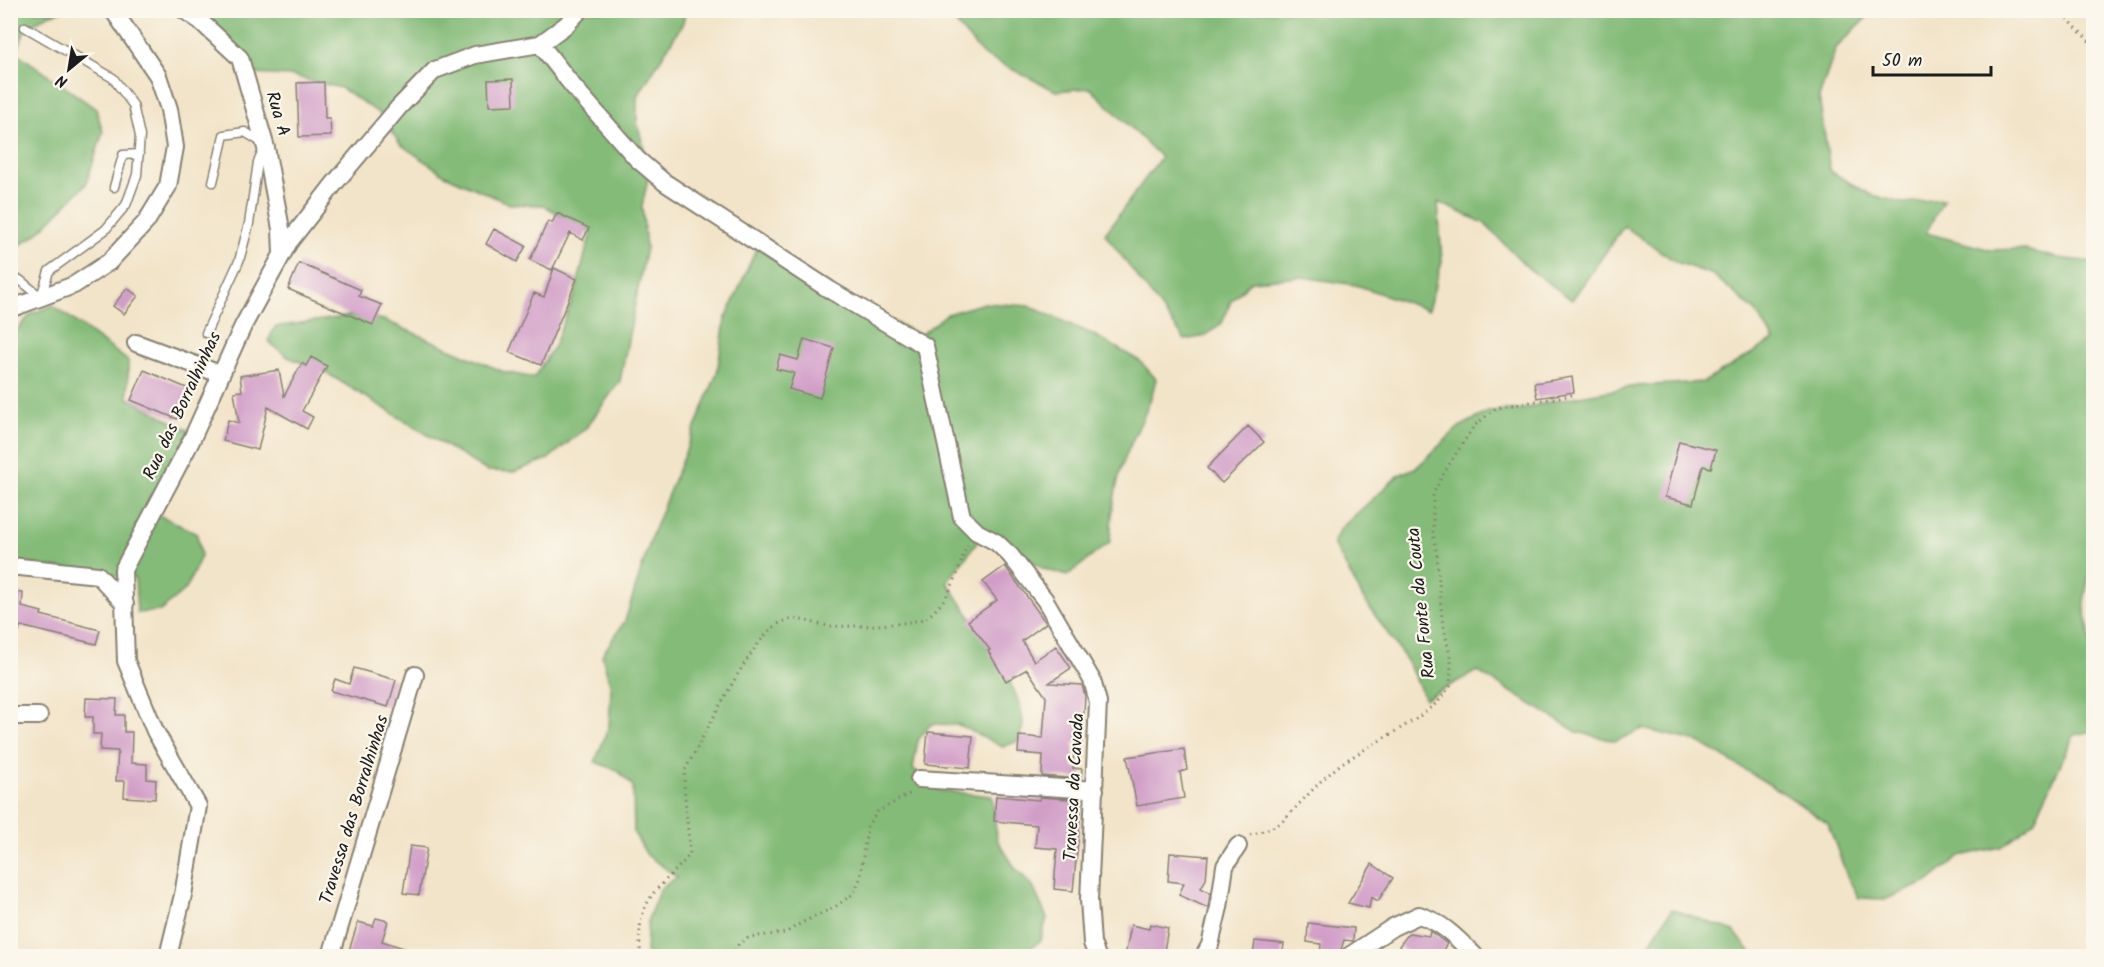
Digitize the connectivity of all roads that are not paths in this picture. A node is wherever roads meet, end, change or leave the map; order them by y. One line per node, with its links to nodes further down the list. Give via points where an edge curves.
1 (113, 10): 12 (street, via 158,76 169,109 175,147 168,186 146,222 109,262 74,285)
2 (184, 10): 6 (street, Rua A, via 240,58)
3 (580, 10): 5 (street, Rua das Borralhinhas)
4 (25, 27): 7 (lane, via 113,78 133,105 140,136)
5 (540, 44): 10 (street, Rua das Borralhinhas, via 476,56 435,70 334,183); 23 (street, Travessa da Cavada, via 638,159 664,182 830,290 925,346 962,517 1010,555 1045,600 1092,680 1098,702)
6 (266, 145): 8 (lane, via 245,132 224,135); 10 (street, Rua A); 14 (lane, via 258,162 239,261)
7 (139, 154): 9 (lane, via 123,155); 12 (lane, via 137,175 126,206 105,230 50,271)
8 (213, 182)
9 (114, 187)
10 (282, 255): 16 (street, Rua das Borralhinhas)
11 (10, 286): 12 (lane, via 20,280)
12 (41, 297): 13 (street)
13 (10, 309)
14 (206, 333)
15 (136, 343): 16 (street)
16 (220, 374): 18 (street, Rua das Borralhinhas, via 191,441 123,570)
17 (10, 566): 18 (street, via 98,575)
18 (125, 604): 26 (street, Rua das Borralhinhas, via 126,661 155,730 198,806)
19 (415, 675): 27 (street, Travessa das Borralhinhas)
20 (10, 716): 21 (street)
21 (39, 716)
22 (919, 779): 23 (street)
23 (1095, 790): 28 (street, Travessa da Cavada, via 1089,900 1092,943)
24 (1238, 846): 29 (street, via 1225,866 1219,907)
25 (1475, 956): 30 (street, via 1433,920 1419,915 1393,927)
26 (171, 957)
27 (331, 957)
28 (1097, 957)
29 (1204, 957)
30 (1349, 957)

